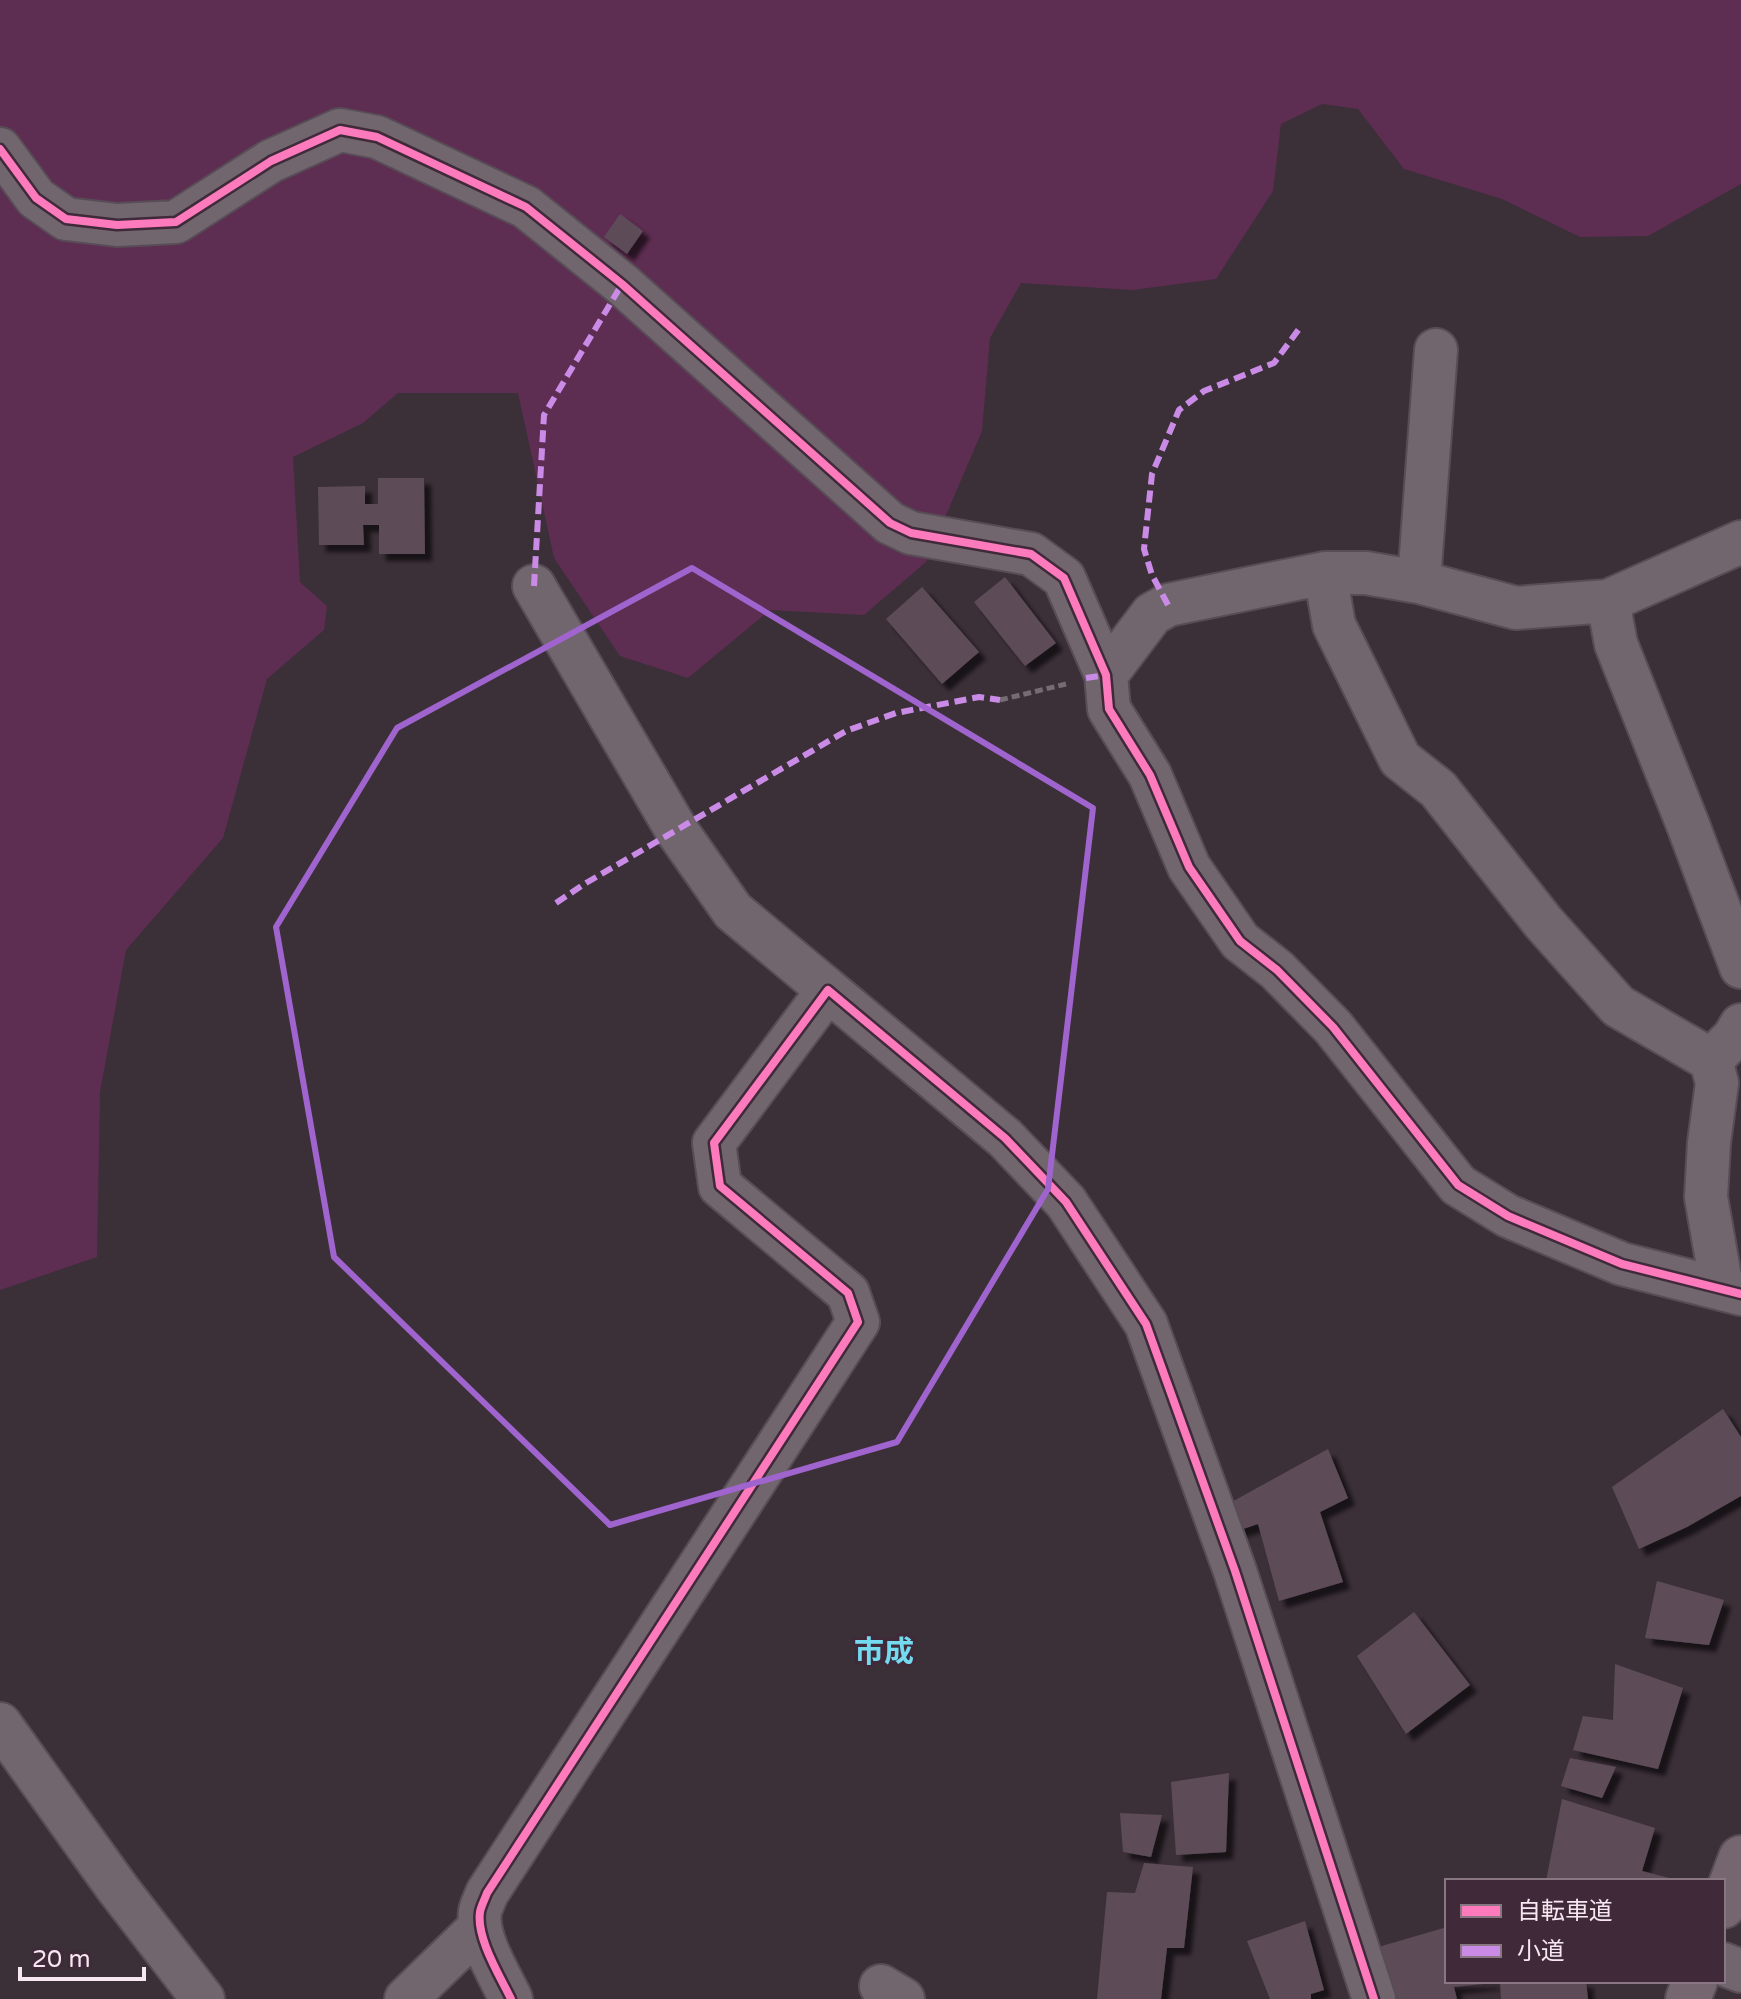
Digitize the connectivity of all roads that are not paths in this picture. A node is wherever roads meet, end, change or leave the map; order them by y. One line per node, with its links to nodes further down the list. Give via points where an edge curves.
1 (0, 149): 8 (street, via 36,198 66,219 117,225 176,222 271,161 340,130 377,137 526,207 622,284 890,523 911,533 1031,554 1064,578)
2 (1436, 350): 5 (street)
3 (1741, 542): 7 (street)
4 (1325, 573): 5 (street); 8 (street, via 1168,605 1152,614); 12 (street, via 1334,625 1400,759 1438,789 1543,922 1618,1006)
5 (1419, 582): 7 (street, via 1516,608)
6 (534, 586): 10 (street, via 677,831 733,911)
7 (1608, 601): 9 (street, via 1616,644)
8 (1089, 679): 13 (street, via 1150,775 1189,867 1240,941 1333,1027 1458,1185 1508,1216 1622,1264)
9 (1741, 967)
10 (828, 990): 17 (street, via 714,1143 720,1186 848,1293 858,1322 487,1893); 21 (street, via 1005,1138 1066,1202 1146,1324 1235,1571)
11 (1741, 1025): 12 (street)
12 (1711, 1060): 13 (street, via 1717,1083 1706,1197)
13 (1732, 1292)
14 (0, 1724): 18 (street)
15 (1741, 1858): 16 (main road)
16 (1725, 1901)
17 (480, 1927): 19 (street); 20 (street)
18 (203, 1999)
19 (406, 1999)
20 (511, 1999)
21 (1374, 1999)

